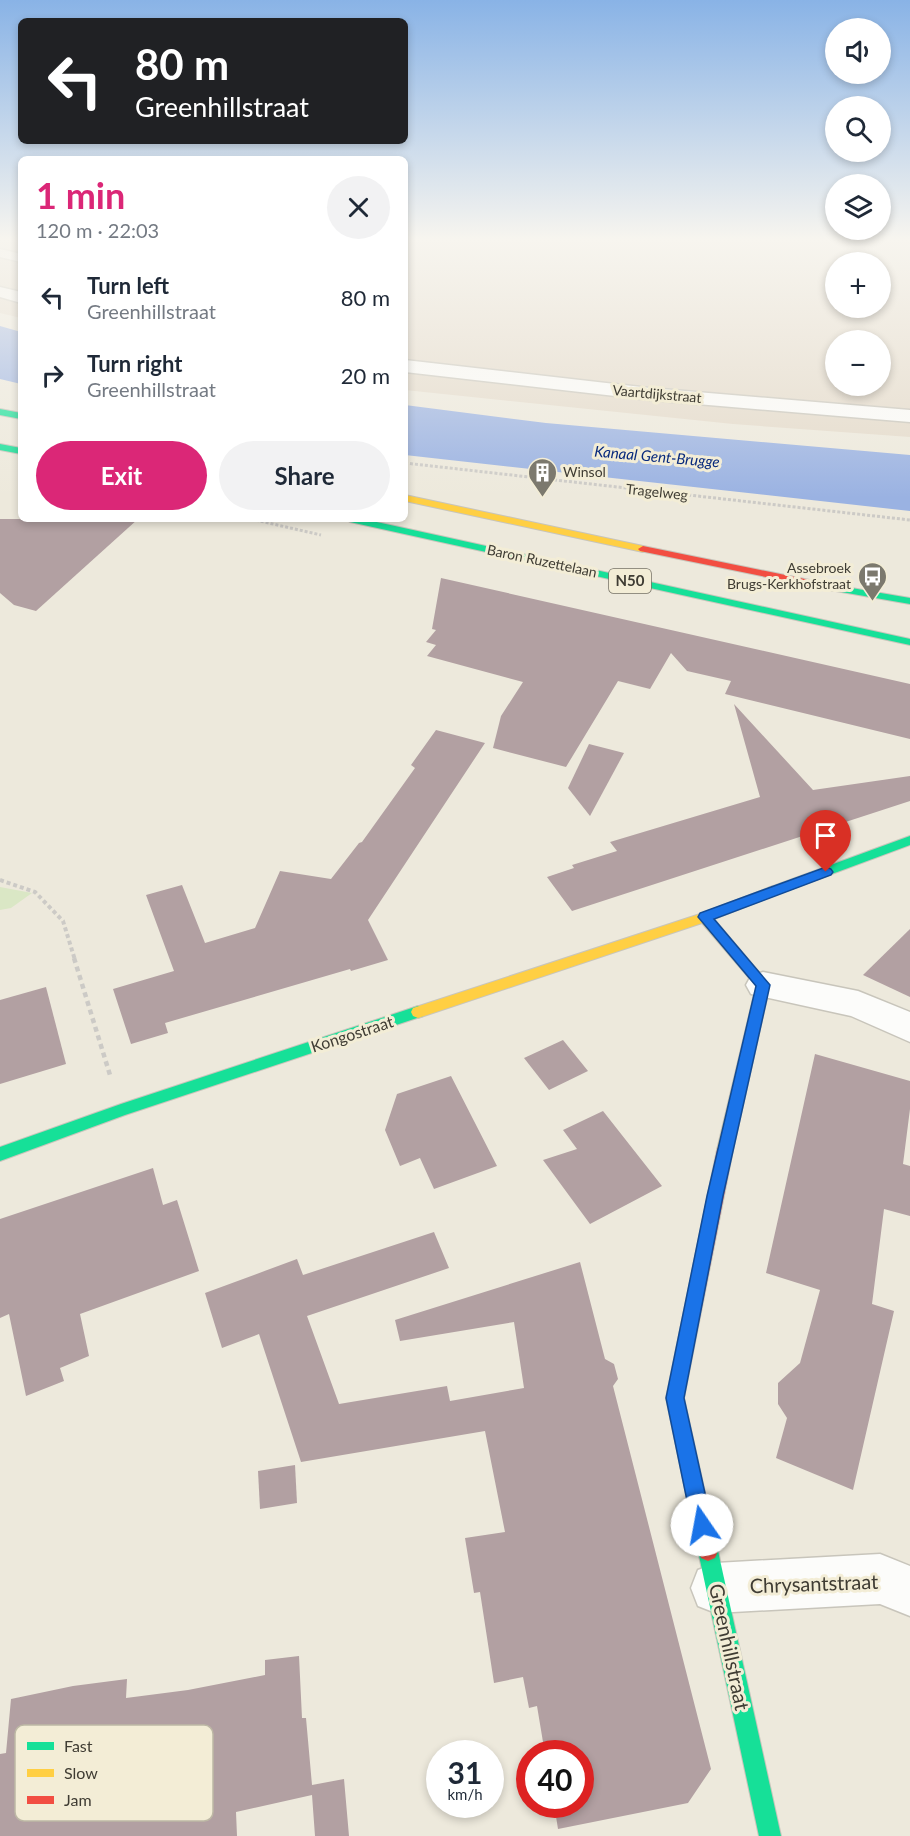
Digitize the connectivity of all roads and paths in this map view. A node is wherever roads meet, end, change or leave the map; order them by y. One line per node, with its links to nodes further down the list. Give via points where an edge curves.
1 (408, 366): 4 (street, Vaartdijkstraat, via 650,394)
2 (0, 412): 3 (street)
3 (18, 415)
4 (910, 416)
5 (0, 447): 6 (street)
6 (18, 450)
7 (408, 463): 9 (path, Tragelweg)
8 (408, 499): 11 (street, Baron Ruzettelaan / N50)
9 (910, 520)
10 (364, 522): 14 (street, Baron Ruzettelaan / N50)
11 (770, 576): 12 (street, Baron Ruzettelaan / N50); 13 (street, Baron Ruzettelaan / N50, via 845,603)
12 (910, 601)
13 (877, 610)
14 (910, 642)
15 (910, 840): 17 (street)
16 (0, 880): 20 (path, via 35,892 63,921)
17 (705, 917): 18 (street); 20 (street, Kongostraat)
18 (763, 985): 19 (street, via 858,1004); 22 (street, Greenhillstraat, via 675,1398)
19 (910, 1029)
20 (121, 1110): 21 (street, Kongostraat)
21 (0, 1154)
22 (716, 1588): 23 (street, Chrysantstraat, via 880,1579); 24 (street, Greenhillstraat)
23 (910, 1591)
24 (770, 1836)

